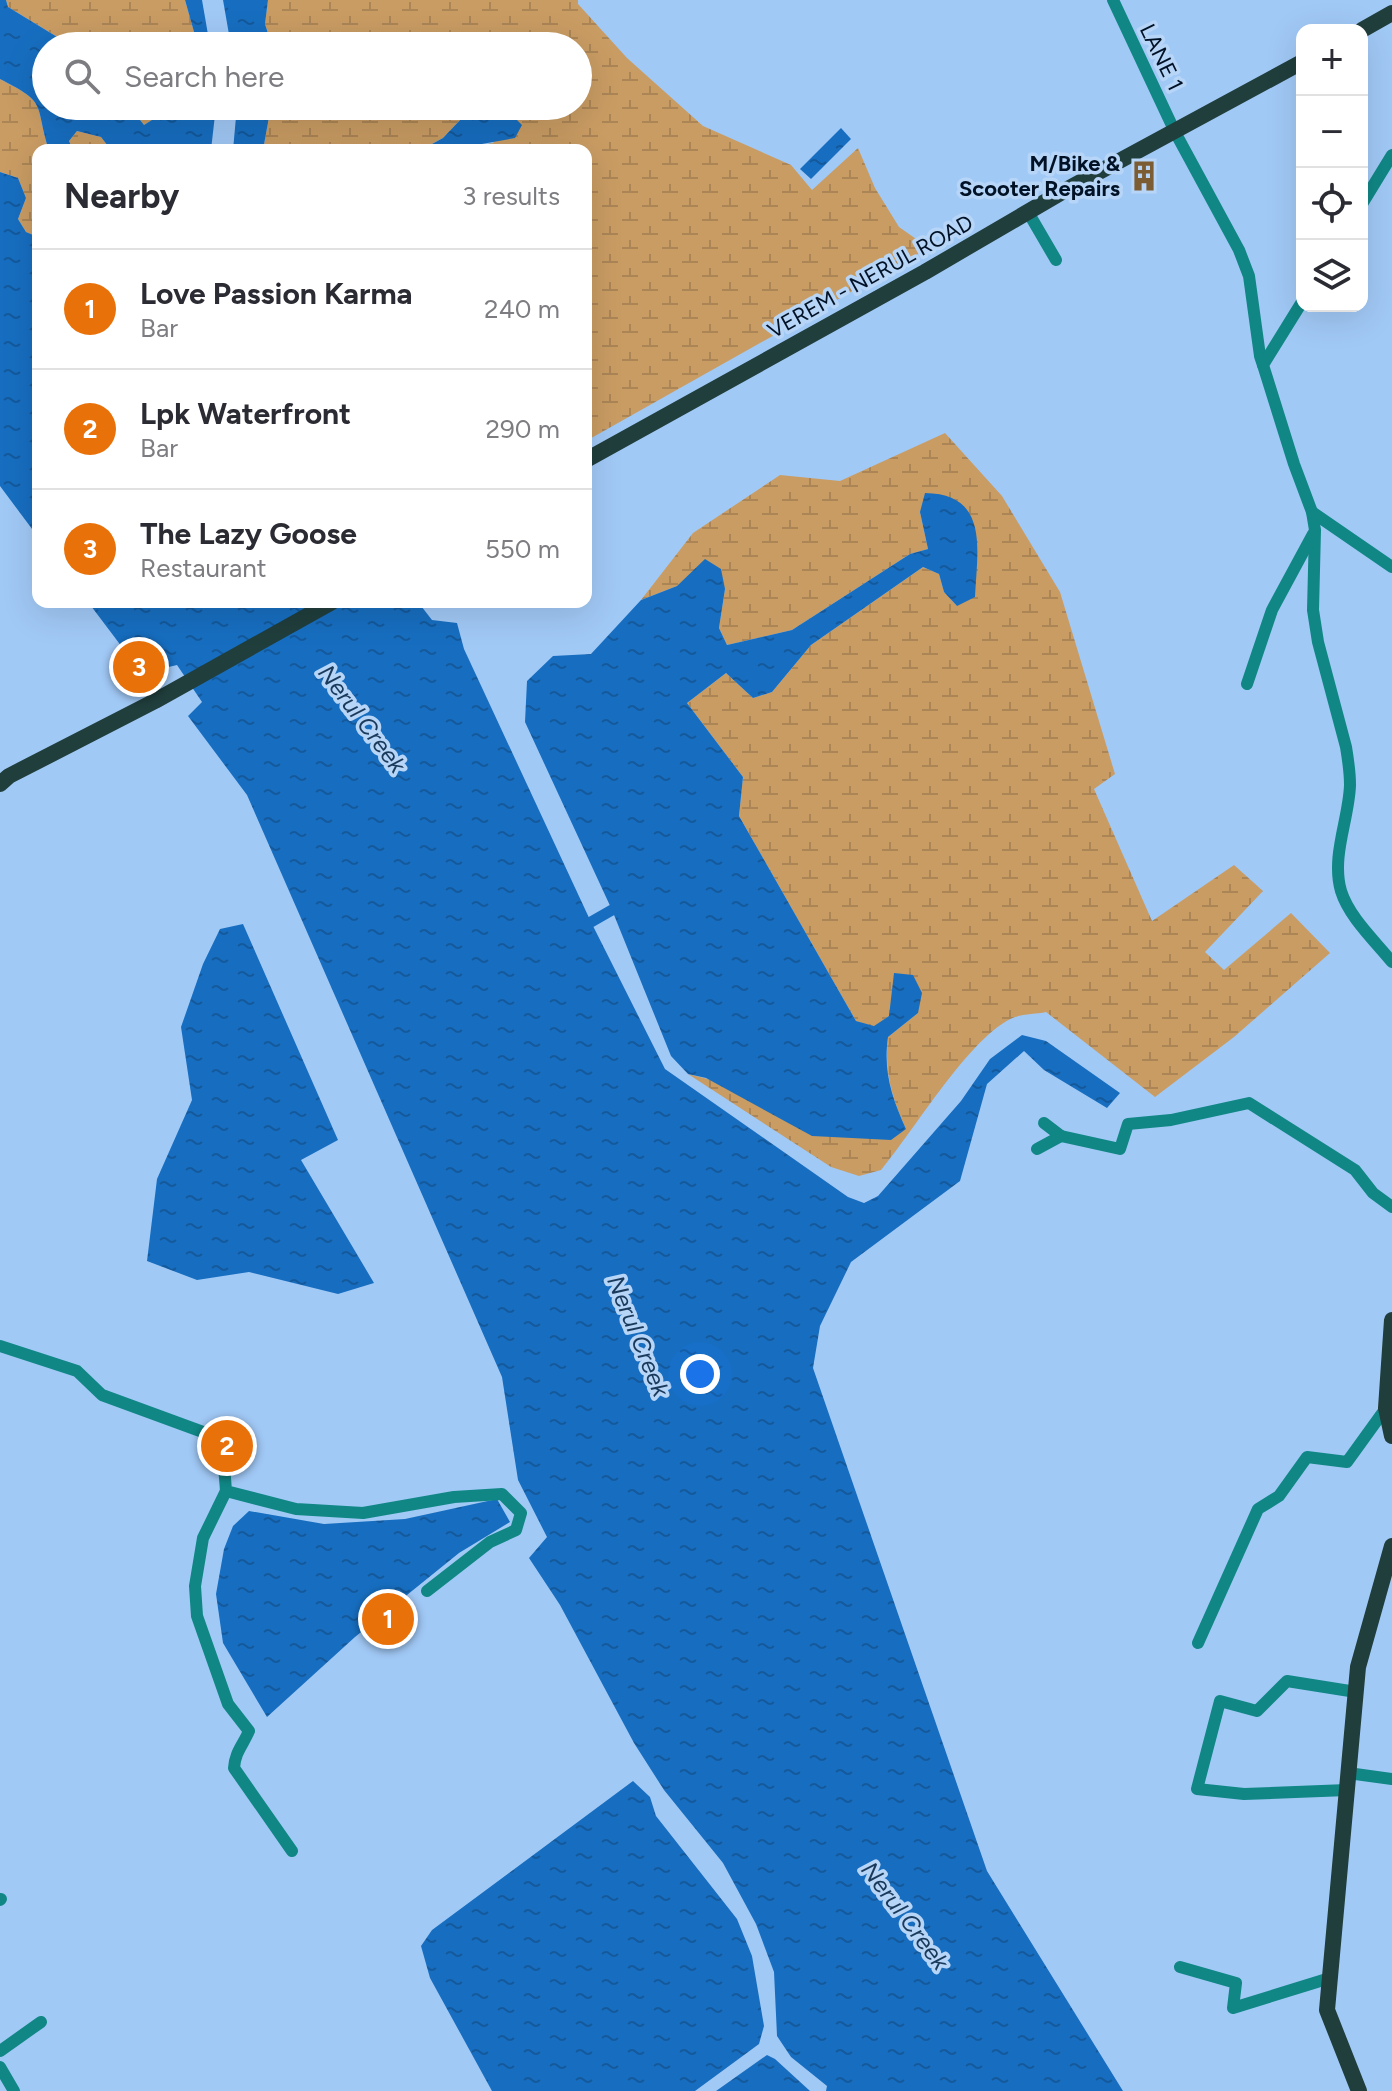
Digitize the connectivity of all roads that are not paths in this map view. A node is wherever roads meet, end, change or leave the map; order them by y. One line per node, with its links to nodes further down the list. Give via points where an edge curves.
1 (1113, 0): 5 (street, LANE 1)
2 (1392, 13): 3 (main road)
3 (1368, 27)
4 (1296, 65): 5 (main road, VEREM - NERUL ROAD)
5 (1175, 132): 8 (main road, VEREM - NERUL ROAD); 11 (street, LANE 1, via 1249,276)
6 (1392, 155): 7 (street)
7 (1368, 194)
8 (1028, 212): 9 (street); 12 (main road, VEREM - NERUL ROAD)
9 (1056, 260)
10 (1296, 312): 11 (street)
11 (1263, 365): 13 (street, LANE 1)
12 (592, 457)
13 (1312, 512): 14 (street, LANE 1); 15 (street)
14 (1315, 530): 17 (street, via 1272,610); 19 (street, LANE 1, via 1313,610 1349,765 1341,889)
15 (1392, 567)
16 (321, 608): 18 (main road)
17 (1247, 684)
18 (0, 784)
19 (1392, 962)
20 (1044, 1123): 21 (street)
21 (1061, 1136): 22 (street); 23 (street, via 1120,1149 1128,1124 1249,1103 1355,1170)
22 (1037, 1149)
23 (1392, 1207)
24 (1392, 1320): 26 (main road)
25 (0, 1346): 28 (street, via 77,1371 102,1395 222,1439)
26 (1386, 1408): 27 (main road); 31 (street, via 1347,1462 1307,1457 1279,1496 1258,1509)
27 (1392, 1436)
28 (226, 1491): 30 (street, via 296,1509 363,1513 490,1493 507,1497 521,1513 516,1530 490,1542); 35 (street, via 203,1538 195,1586 197,1616 228,1704 249,1731 235,1753 234,1768)
29 (1392, 1546): 32 (main road, via 1358,1667)
30 (427, 1591)
31 (1198, 1643)
32 (1356, 1692): 34 (main road); 34 (street, via 1287,1681 1257,1711 1220,1701 1197,1789 1244,1794)
33 (1392, 1779): 34 (street)
34 (1348, 1782): 37 (main road)
35 (292, 1851)
36 (1180, 1967): 37 (street, via 1236,1983 1233,2008)
37 (1330, 1978): 42 (main road, via 1327,2010)
38 (41, 2022): 39 (street)
39 (0, 2051)
40 (0, 2067): 41 (street)
41 (14, 2091)
42 (1359, 2091)

